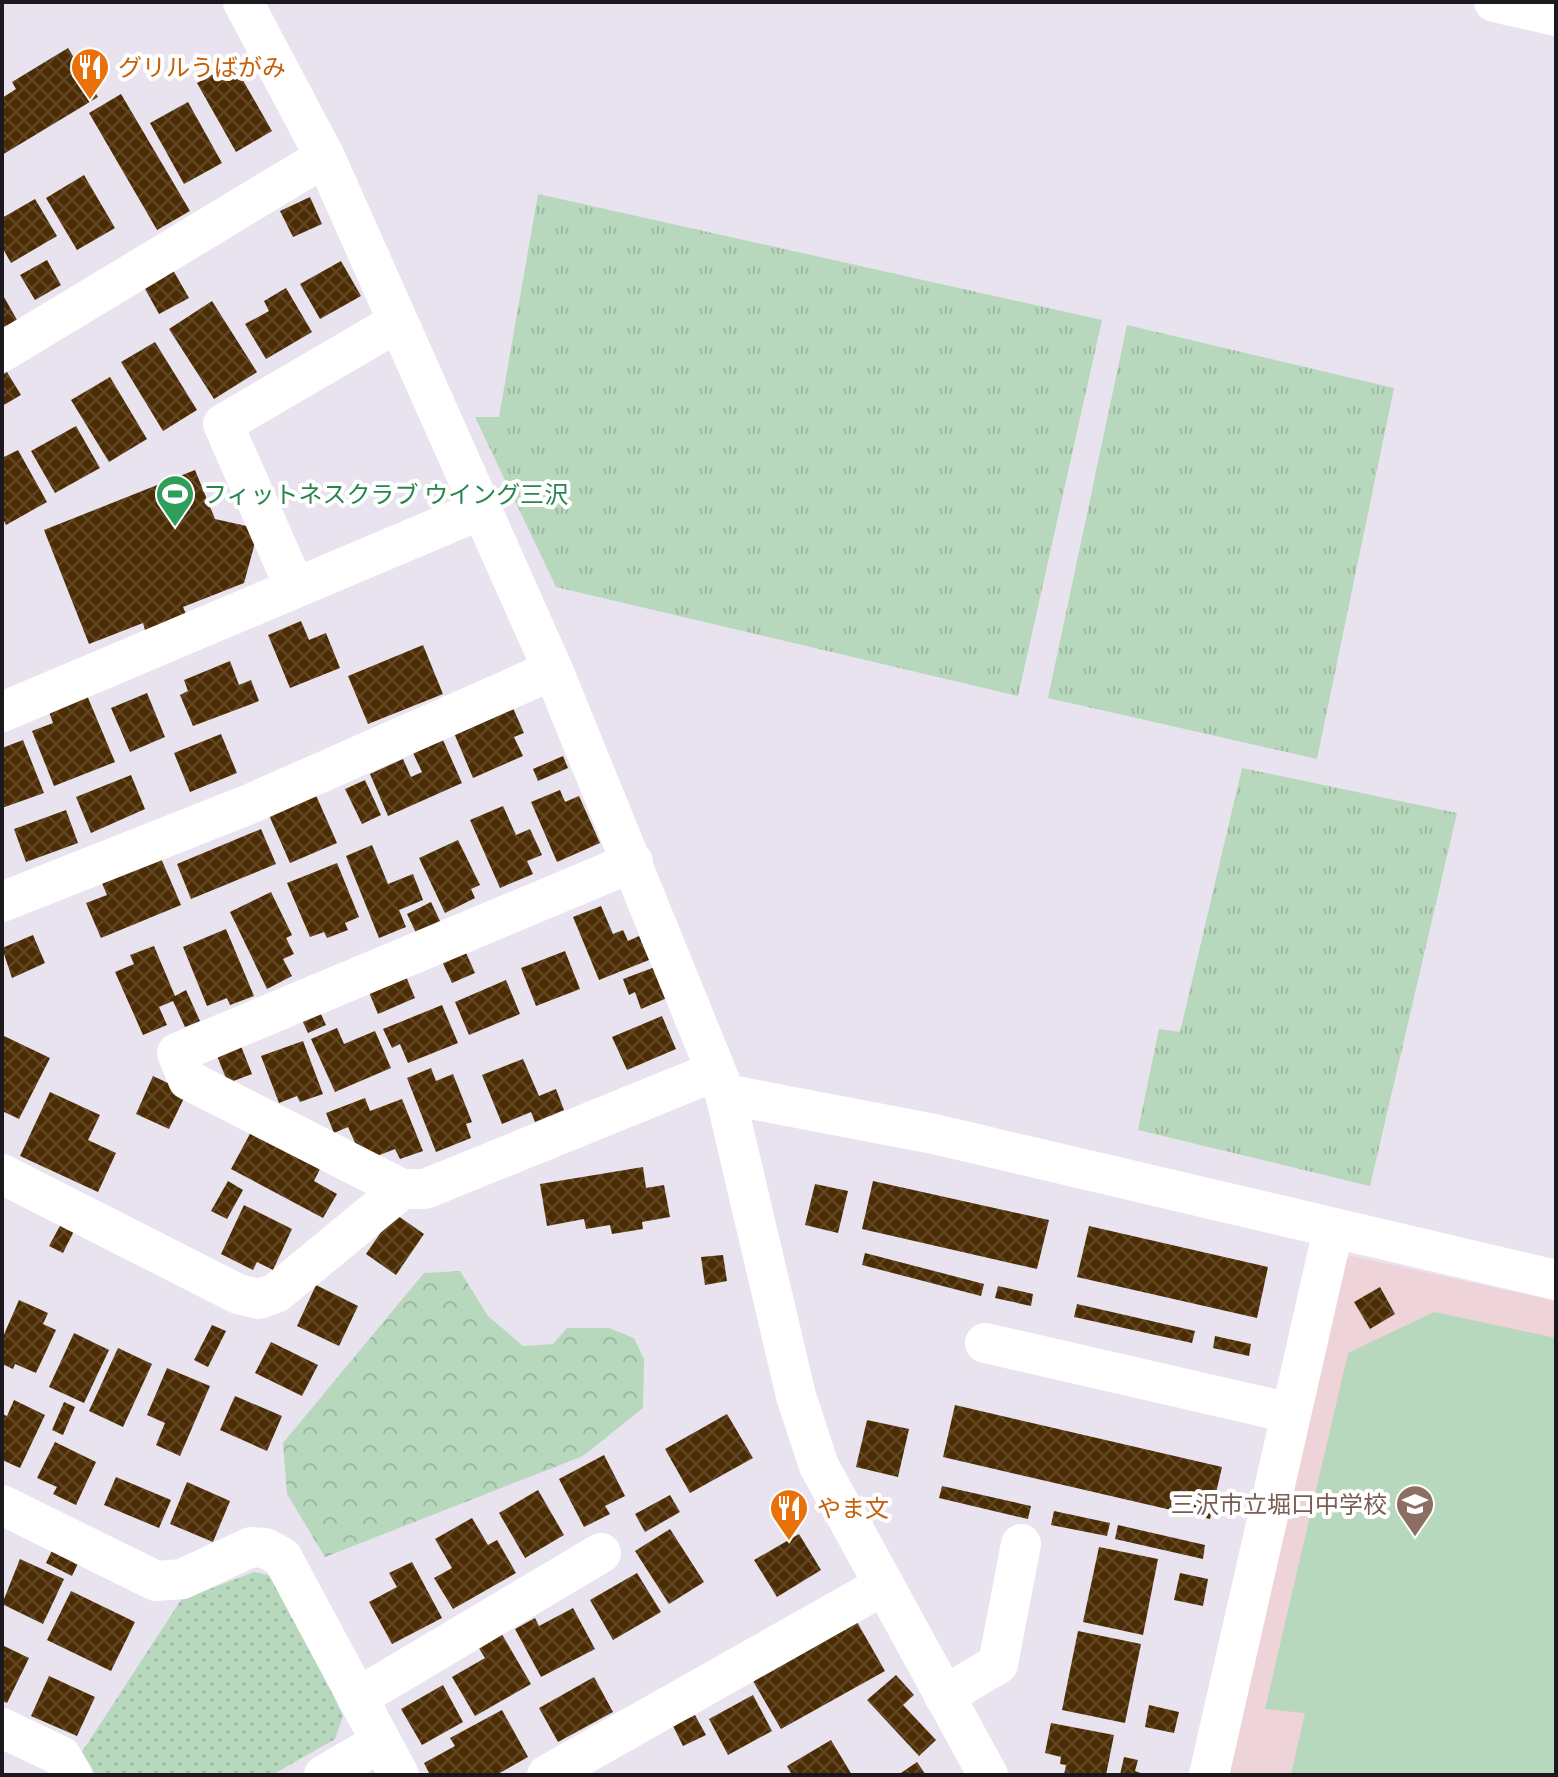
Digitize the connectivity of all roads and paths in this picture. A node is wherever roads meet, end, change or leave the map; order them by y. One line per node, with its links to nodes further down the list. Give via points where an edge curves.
1 (243, 2): 4 (street)
2 (1494, 2): 3 (street)
3 (1556, 16)
4 (325, 157): 5 (street); 6 (street)
5 (398, 322): 7 (street); 8 (street, via 223,424)
6 (2, 352)
7 (480, 510): 8 (street); 9 (street)
8 (295, 588): 10 (street)
9 (553, 670): 11 (street); 12 (street, via 252,803)
10 (2, 712)
11 (633, 862): 13 (street); 15 (street, via 177,1053 188,1080)
12 (2, 902)
13 (720, 1082): 15 (street, via 425,1189); 16 (street); 23 (street, via 800,1410 819,1466)
14 (2, 1174): 15 (street, via 238,1294 259,1299 276,1293)
15 (402, 1189)
16 (1333, 1230): 17 (street); 19 (street)
17 (1556, 1280)
18 (985, 1343): 19 (street)
19 (1291, 1413): 32 (street)
20 (2, 1505): 25 (street, via 156,1581 182,1579 251,1547 282,1557)
21 (1021, 1544): 24 (street, via 998,1664)
22 (601, 1553): 25 (street)
23 (884, 1585): 24 (street); 30 (street)
24 (944, 1696): 31 (street)
25 (357, 1698): 27 (street)
26 (2, 1728): 28 (street, via 61,1756)
27 (390, 1758): 29 (street)
28 (72, 1775)
29 (324, 1775)
30 (547, 1775)
31 (988, 1775)
32 (1209, 1775)

